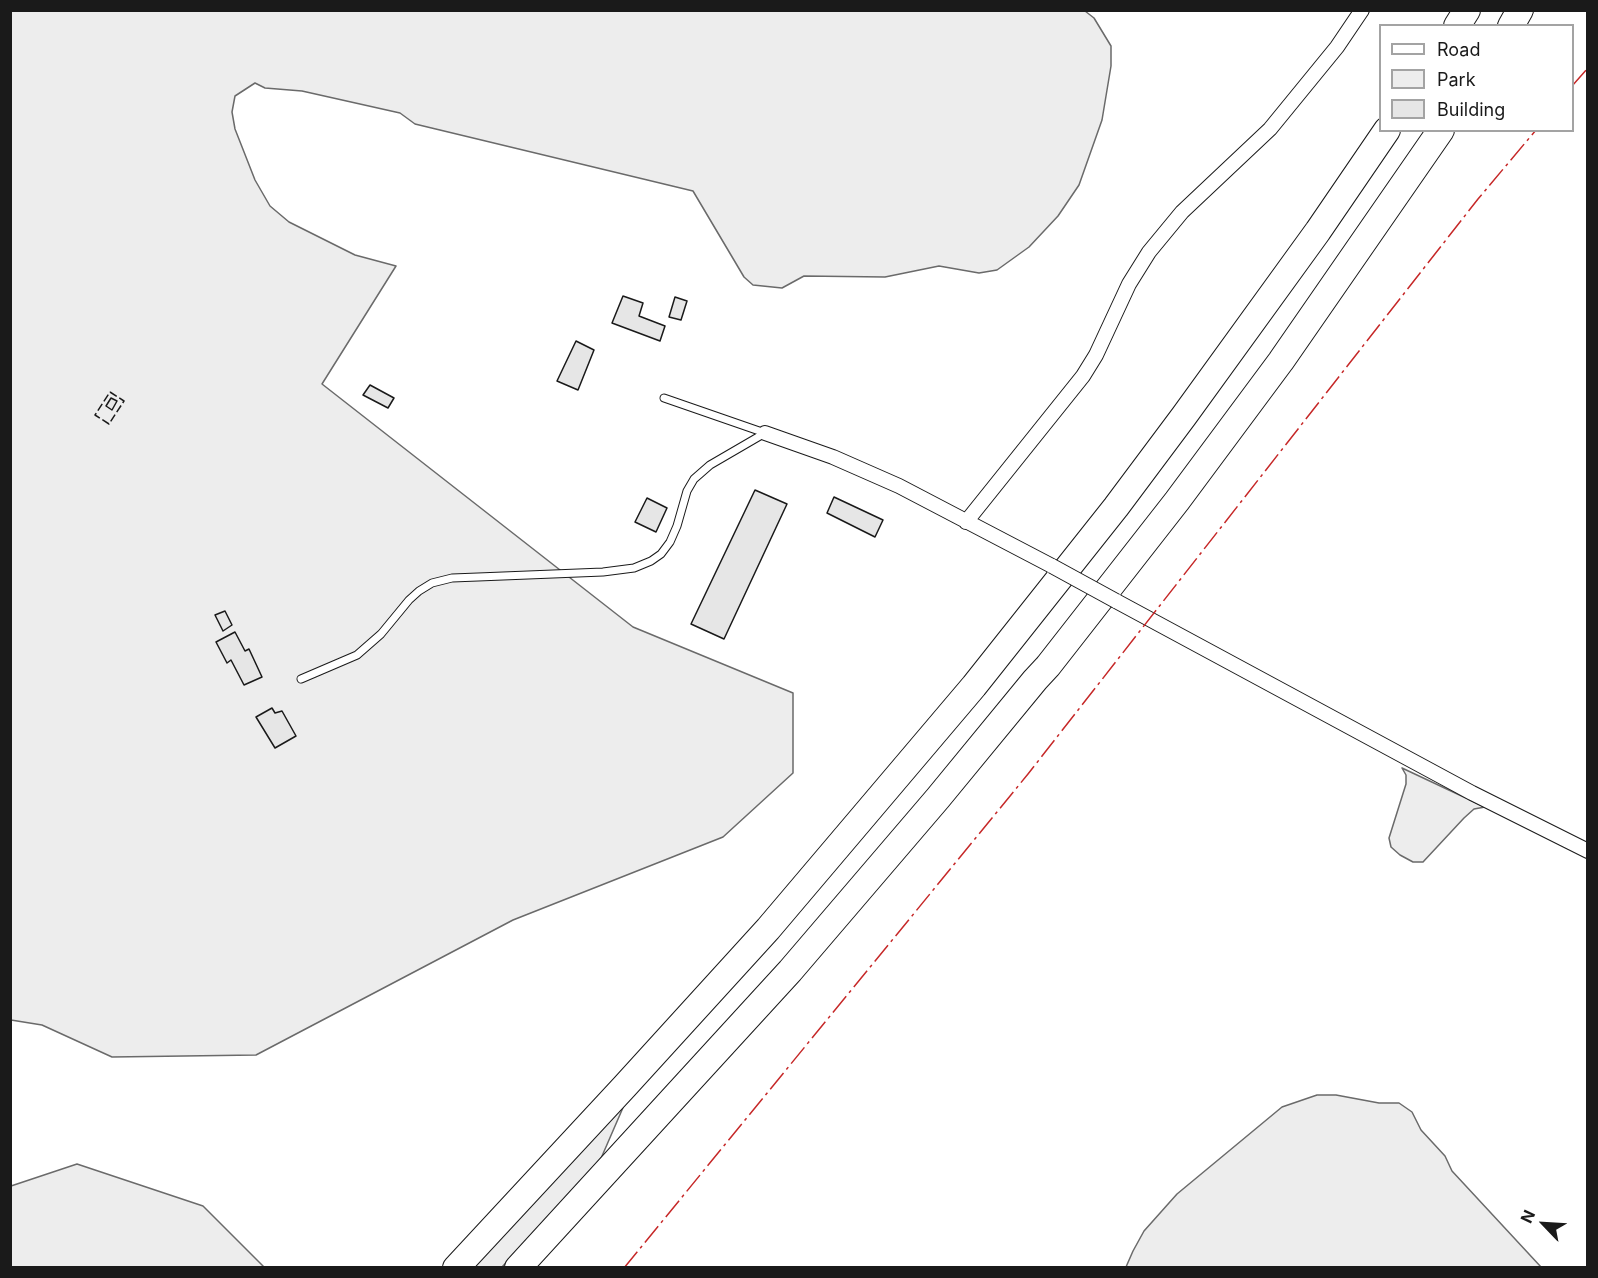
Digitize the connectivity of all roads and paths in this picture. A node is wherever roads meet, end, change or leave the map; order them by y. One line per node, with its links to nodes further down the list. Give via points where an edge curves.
1 (1362, 10): 10 (street, via 1270,129 1182,212 1149,252 1083,376)
2 (1467, 10): 4 (highway)
3 (1520, 10): 5 (highway)
4 (1458, 24)
5 (1511, 24)
6 (1386, 132): 13 (highway, via 1184,416 974,686 768,929)
7 (1440, 132): 14 (highway, via 1281,361 1048,666 790,971)
8 (664, 398): 9 (lane)
9 (765, 433): 10 (street, via 890,482); 11 (lane, via 710,465 694,479 669,542 651,561 634,568 603,572 452,578 432,583 409,600 381,634 357,655)
10 (966, 522): 12 (street, bridge)
11 (301, 679)
12 (1587, 851)
13 (456, 1268)
14 (518, 1268)

